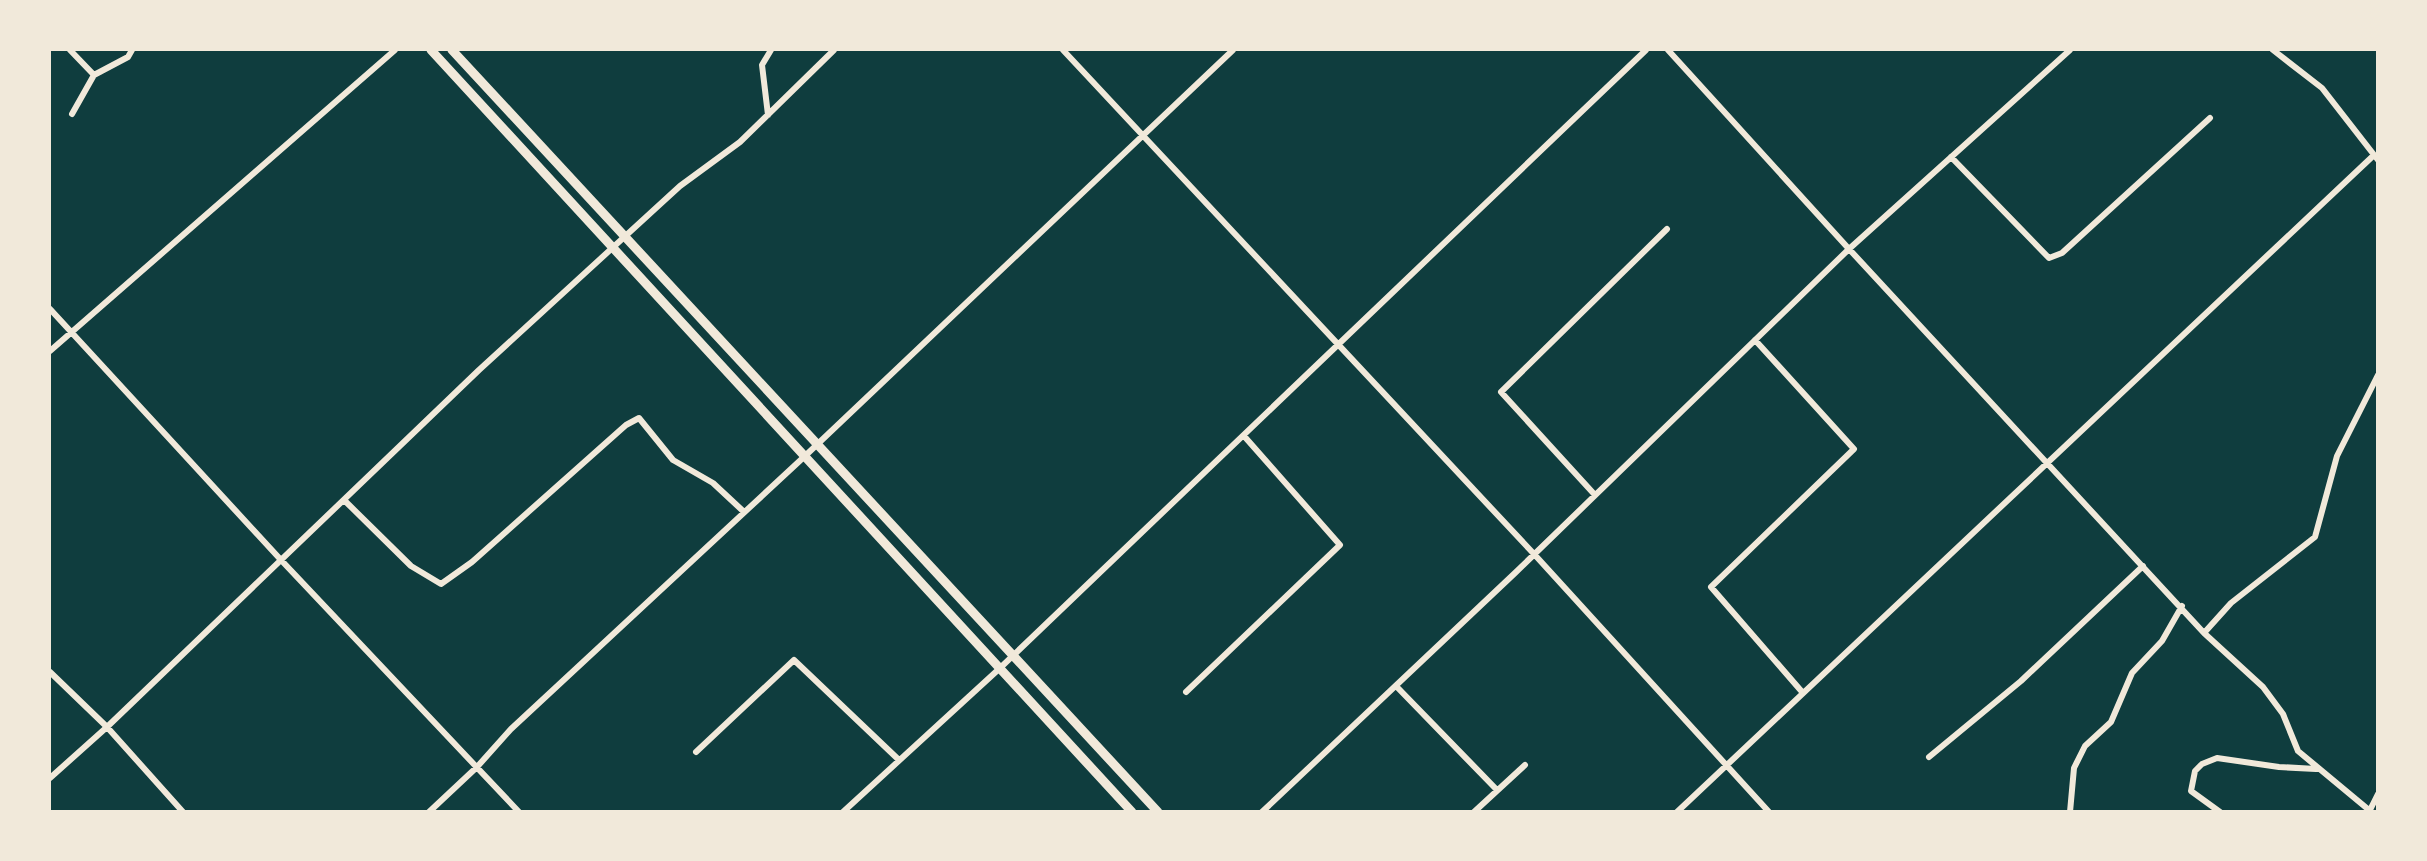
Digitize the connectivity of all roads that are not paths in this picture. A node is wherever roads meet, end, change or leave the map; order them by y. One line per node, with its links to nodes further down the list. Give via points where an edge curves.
1 (70, 50): 14 (street)
2 (132, 50): 14 (street, via 128,57)
3 (395, 50): 26 (street)
4 (431, 50): 23 (main road)
5 (452, 50): 22 (main road)
6 (771, 50): 16 (street, via 762,65)
7 (834, 50): 16 (street)
8 (1063, 50): 18 (street)
9 (1233, 50): 18 (street)
10 (1646, 50): 28 (street)
11 (1668, 50): 24 (street)
12 (2070, 50): 19 (street)
13 (2273, 50): 20 (street, via 2322,88)
14 (94, 75): 15 (street)
15 (72, 114)
16 (768, 115): 22 (street, via 740,142 680,186)
17 (2210, 118): 19 (street, via 2062,253 2049,258)
18 (1142, 136): 28 (street); 32 (street)
19 (1951, 157): 24 (street)
20 (2375, 158): 34 (street)
21 (1667, 229): 35 (street, via 1501,393)
22 (626, 236): 23 (street); 32 (main road)
23 (613, 248): 33 (main road); 36 (street)
24 (1849, 249): 27 (street); 34 (street)
25 (50, 309): 26 (street)
26 (71, 331): 29 (street); 39 (street)
27 (1755, 340): 35 (street); 48 (street, via 1854,449 1711,587)
28 (1339, 344): 31 (street); 38 (street)
29 (50, 351)
30 (2378, 375): 42 (street, via 2337,456 2315,537 2230,603)
31 (1244, 436): 43 (street); 47 (street, via 1340,544)
32 (818, 444): 33 (street); 43 (main road)
33 (805, 456): 37 (street); 44 (main road)
34 (2047, 462): 40 (street); 48 (street)
35 (1595, 495): 38 (street)
36 (344, 500): 37 (street, via 411,566 441,584 472,562 626,425 639,418 673,460 713,483); 39 (street)
37 (743, 511): 55 (street, via 511,729)
38 (1534, 554): 46 (street); 54 (street)
39 (281, 560): 49 (street); 55 (street)
40 (2144, 566): 41 (street); 51 (street, via 2020,681)
41 (2182, 606): 42 (street); 71 (street, via 2162,641 2132,673 2111,722 2085,746 2074,768)
42 (2204, 633): 56 (street, via 2263,687 2283,714 2298,751)
43 (1012, 655): 44 (street); 66 (main road)
44 (999, 669): 52 (street); 65 (main road)
45 (50, 672): 49 (street)
46 (1396, 686): 58 (street); 67 (street)
47 (1186, 692)
48 (1803, 693): 54 (street)
49 (107, 727): 57 (street); 61 (street)
50 (696, 752): 52 (street, via 794,660)
51 (1929, 757)
52 (899, 760): 64 (street)
53 (1525, 765): 58 (street)
54 (1726, 765): 69 (street); 70 (street)
55 (477, 767): 62 (street); 63 (street)
56 (2316, 769): 60 (street); 72 (street, via 2209,760 2194,771 2191,791)
57 (50, 778)
58 (1497, 790): 68 (street)
59 (2378, 794): 60 (street)
60 (2369, 811)
61 (183, 812)
62 (429, 812)
63 (519, 812)
64 (843, 812)
65 (1132, 812)
66 (1158, 812)
67 (1262, 812)
68 (1474, 812)
69 (1677, 812)
70 (1769, 812)
71 (2070, 812)
72 (2220, 812)

